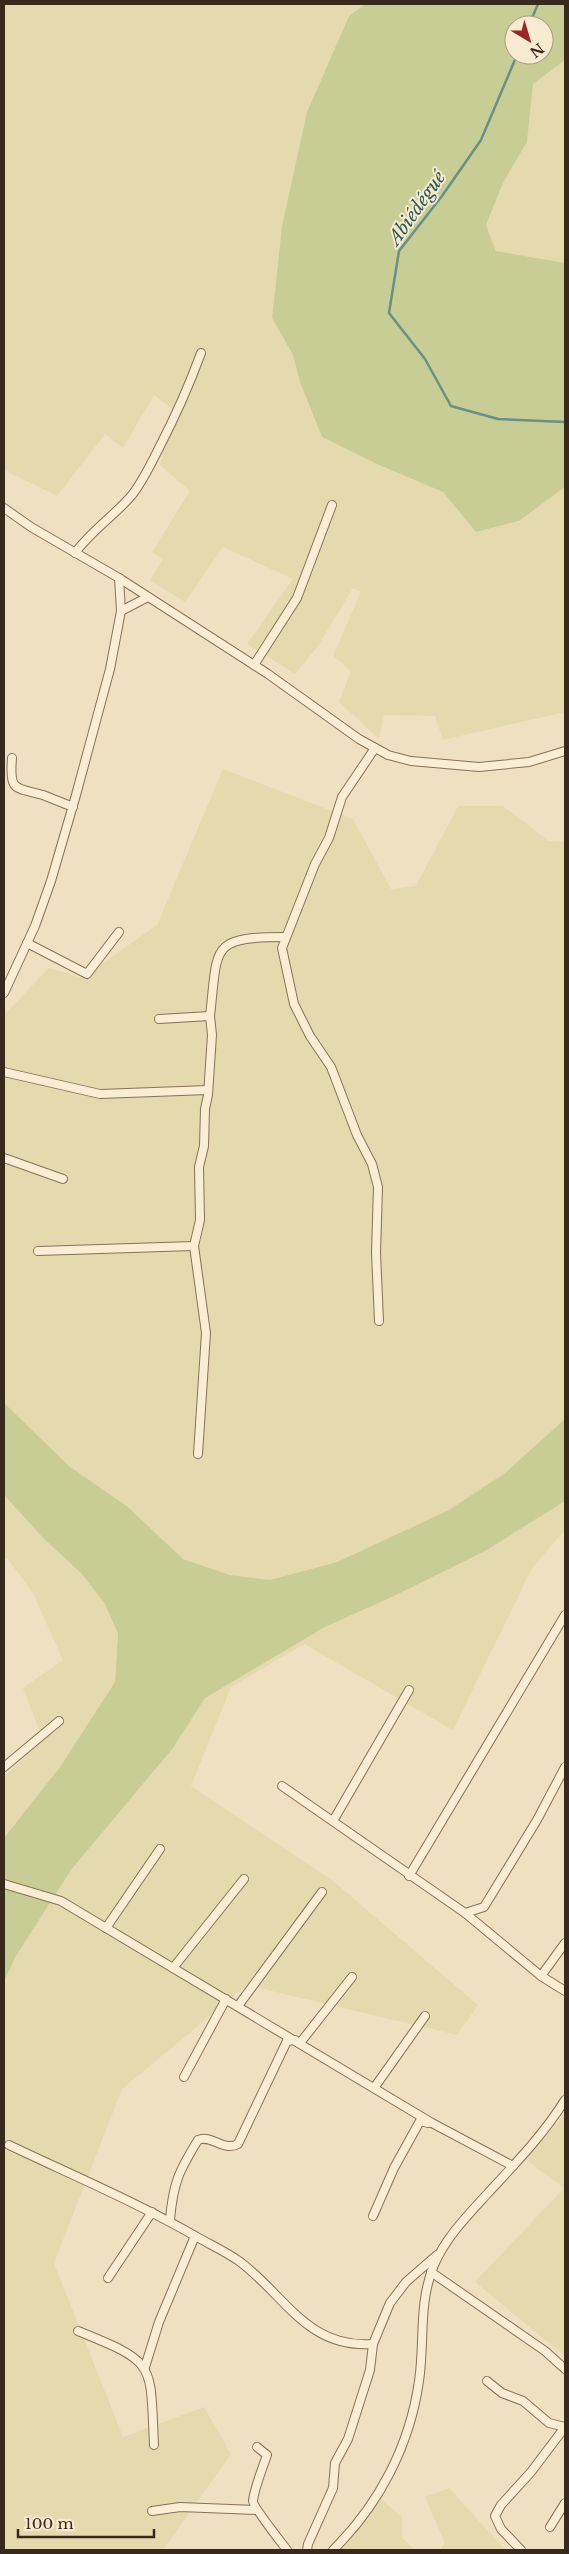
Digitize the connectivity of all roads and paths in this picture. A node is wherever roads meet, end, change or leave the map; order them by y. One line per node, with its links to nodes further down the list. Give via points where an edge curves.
1 (201, 353): 4 (street, via 176,417 145,476 105,524)
2 (332, 505): 8 (street, via 297,598)
3 (4, 508): 4 (street)
4 (75, 553): 5 (street)
5 (119, 578): 6 (street); 7 (street)
6 (148, 597): 7 (street); 8 (street)
7 (121, 611): 12 (street, via 110,669)
8 (254, 665): 9 (street)
9 (375, 748): 10 (street, via 411,761 479,767 529,762); 14 (street, via 342,797 329,838)
10 (565, 751)
11 (12, 758): 12 (street, via 11,773 19,790 43,795)
12 (72, 807): 15 (street, via 51,881)
13 (119, 932): 15 (street, via 87,974)
14 (285, 937): 17 (street, via 251,937 230,942 222,949 213,972); 25 (street, via 282,948 294,1004 330,1067 372,1164 378,1187)
15 (27, 943): 16 (street)
16 (4, 993)
17 (210, 1016): 18 (street); 20 (street, via 212,1035)
18 (159, 1019)
19 (4, 1072): 20 (street, via 100,1094)
20 (208, 1090): 23 (street, via 204,1109 204,1146 199,1167 200,1220)
21 (4, 1158): 22 (street)
22 (62, 1179)
23 (194, 1246): 24 (street); 26 (street, via 206,1333)
24 (38, 1251)
25 (379, 1321)
26 (198, 1454)
27 (565, 1615): 35 (street)
28 (409, 1690): 33 (street)
29 (59, 1721): 30 (street)
30 (4, 1767)
31 (565, 1767): 39 (street, via 484,1907)
32 (282, 1786): 33 (street)
33 (333, 1821): 35 (street)
34 (160, 1849): 40 (street)
35 (409, 1876): 39 (street)
36 (244, 1879): 42 (street)
37 (4, 1884): 40 (street, via 61,1901)
38 (322, 1892): 47 (street)
39 (465, 1913): 43 (street)
40 (106, 1928): 42 (street)
41 (565, 1943): 43 (street)
42 (173, 1968): 46 (street)
43 (541, 1976): 45 (street)
44 (352, 1977): 49 (street)
45 (565, 1991)
46 (226, 1999): 47 (street); 50 (street)
47 (238, 2006): 49 (street)
48 (425, 2016): 51 (street)
49 (298, 2041): 51 (street); 58 (street, via 287,2041 238,2144 231,2147 203,2138 198,2140 178,2171)
50 (184, 2077)
51 (374, 2088): 53 (street)
52 (565, 2100): 55 (street)
53 (432, 2123): 55 (street); 57 (street, via 420,2122 394,2168)
54 (9, 2145): 56 (street)
55 (513, 2166): 60 (street, via 459,2226)
56 (152, 2212): 58 (street); 62 (street)
57 (373, 2216)
58 (170, 2220): 59 (street)
59 (194, 2236): 64 (street, via 239,2261 297,2318 320,2333 355,2345); 65 (street)
60 (440, 2253): 61 (street); 64 (street, via 406,2282 390,2303)
61 (431, 2272): 66 (street, via 545,2351); 77 (street, via 422,2318 419,2380 408,2432 371,2507)
62 (108, 2278)
63 (78, 2330): 65 (street, via 119,2347)
64 (373, 2344): 76 (street, via 370,2370 348,2439 336,2462 333,2488)
65 (145, 2366): 69 (street, via 151,2386)
66 (565, 2369)
67 (487, 2381): 68 (street, via 502,2393 523,2401 550,2423)
68 (565, 2427): 78 (street, via 494,2516 501,2529)
69 (154, 2445)
70 (257, 2447): 72 (street, via 267,2455 253,2501)
71 (565, 2502): 74 (street)
72 (256, 2510): 73 (street, via 180,2507); 75 (street)
73 (152, 2511)
74 (550, 2527)
75 (287, 2550)
76 (307, 2550)
77 (333, 2550)
78 (521, 2550)

